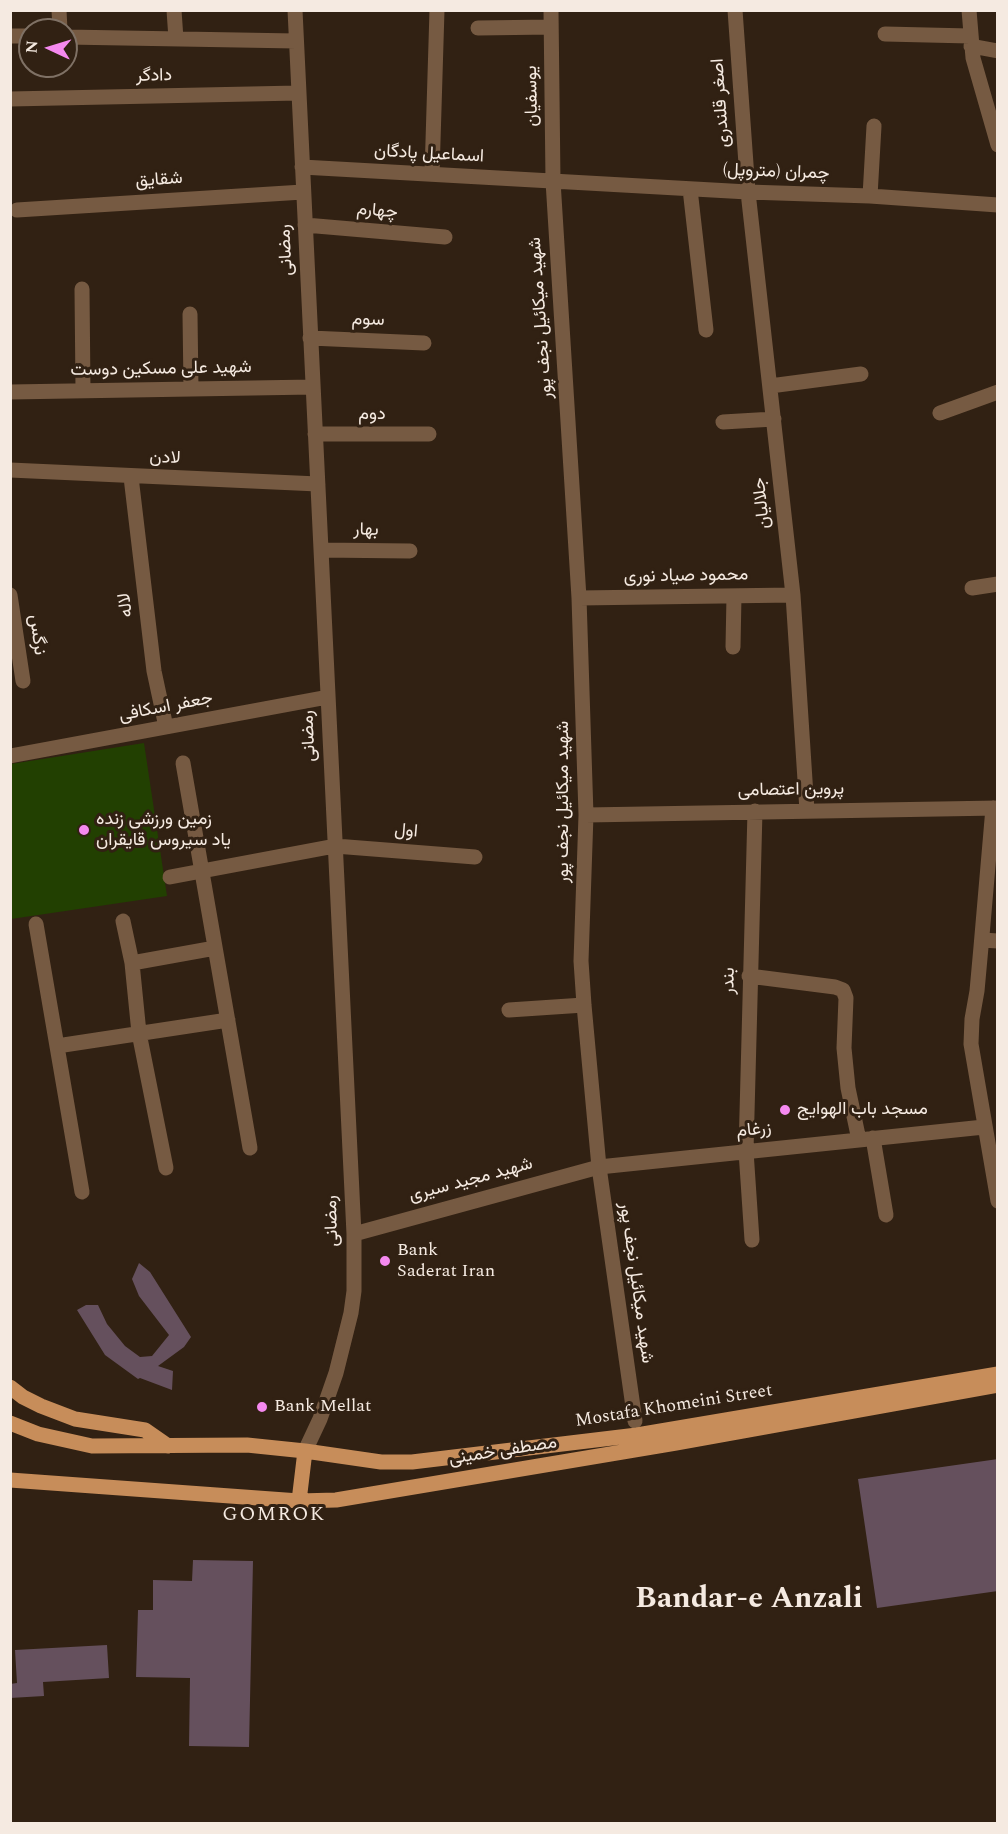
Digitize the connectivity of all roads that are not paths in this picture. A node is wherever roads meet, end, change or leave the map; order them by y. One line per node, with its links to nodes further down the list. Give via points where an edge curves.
1 (174, 10): 11 (street)
2 (295, 10): 12 (street, رمضانی)
3 (437, 10): 20 (street)
4 (551, 10): 7 (street, یوسفیان)
5 (735, 10): 24 (street, اصغر قلندری)
6 (969, 10): 13 (street)
7 (551, 27): 8 (street); 21 (street, یوسفیان)
8 (478, 28)
9 (885, 34): 13 (street)
10 (78, 37): 11 (street)
11 (176, 39): 12 (street)
12 (296, 41): 15 (street, رمضانی)
13 (970, 41): 14 (street); 18 (street)
14 (998, 51)
15 (298, 93): 16 (street, دادگر); 19 (street, رمضانی)
16 (10, 99)
17 (874, 126): 25 (street)
18 (998, 146)
19 (302, 167): 20 (street, اسماعیل پادگان); 23 (street, رمضانی)
20 (432, 174): 21 (street, اسماعیل پادگان)
21 (553, 181): 22 (street, چمران (متروپل)); 57 (street, شهید میکائیل نجف پور)
22 (690, 189): 24 (street, چمران (متروپل)); 32 (street)
23 (303, 192): 27 (street, شقایق); 28 (street, رمضانی)
24 (748, 192): 25 (street, چمران (متروپل)); 36 (street, جلالیان)
25 (870, 196): 26 (street, چمران (متروپل))
26 (998, 205)
27 (17, 210)
28 (305, 225): 29 (street, چهارم); 33 (street, رمضانی)
29 (445, 237)
30 (82, 289): 39 (street)
31 (190, 314): 38 (street)
32 (706, 330)
33 (310, 338): 34 (street, سوم); 37 (street, رمضانی)
34 (424, 343)
35 (861, 374): 36 (street)
36 (770, 386): 43 (street, جلالیان)
37 (313, 387): 38 (street, شهید علی مسکین دوست); 45 (street, رمضانی)
38 (191, 389): 39 (street, شهید علی مسکین دوست)
39 (83, 390): 40 (street, شهید علی مسکین دوست)
40 (10, 392)
41 (998, 392): 42 (street)
42 (940, 412)
43 (774, 419): 44 (street); 55 (street, جلالیان)
44 (723, 422)
45 (315, 434): 46 (street, دوم); 49 (street, رمضانی)
46 (429, 434)
47 (10, 470): 48 (street, لادن)
48 (131, 477): 49 (street, لادن); 61 (street, لاله, via 154,671)
49 (318, 484): 50 (street, رمضانی)
50 (321, 550): 51 (street, بهار); 60 (street, رمضانی)
51 (410, 551)
52 (998, 584): 53 (street)
53 (972, 588)
54 (10, 595): 59 (street, نرگس)
55 (793, 595): 56 (street, محمود صیاد نوری); 66 (street, جلالیان)
56 (734, 596): 57 (street, محمود صیاد نوری); 58 (street)
57 (579, 598): 67 (street, شهید میکائیل نجف پور)
58 (734, 647)
59 (23, 681)
60 (328, 697): 61 (street, جعفر اسکافی); 68 (street, رمضانی)
61 (166, 727): 62 (street, جعفر اسکافی)
62 (10, 756)
63 (183, 763): 70 (street)
64 (995, 808): 66 (street, پروین اعتصامی); 74 (street)
65 (755, 811): 66 (street, پروین اعتصامی); 67 (street, پروین اعتصامی); 77 (street, بندر)
66 (807, 811)
67 (586, 815): 78 (street, شهید میکائیل نجف پور, via 581,961)
68 (335, 846): 69 (street, اول); 70 (street, اول); 92 (street, رمضانی)
69 (475, 857)
70 (202, 871): 71 (street, اول); 75 (street)
71 (170, 877)
72 (123, 921): 76 (street)
73 (36, 924): 82 (street)
74 (990, 940): 83 (street, via 970,1044)
75 (215, 948): 76 (street); 80 (street)
76 (132, 963): 81 (street)
77 (749, 976): 84 (street, via 843,990 848,1088); 86 (street, بندر)
78 (584, 1005): 79 (street); 87 (street, شهید میکائیل نجف پور)
79 (509, 1011)
80 (228, 1020): 81 (street); 85 (street)
81 (140, 1033): 82 (street); 88 (street)
82 (57, 1046): 89 (street)
83 (984, 1127): 84 (street, زرغام); 90 (street)
84 (866, 1139): 86 (street, زرغام); 91 (street)
85 (250, 1149)
86 (746, 1152): 87 (street, زرغام); 93 (street, بندر)
87 (599, 1167): 92 (street, شهید مجید سیری); 97 (street, شهید میکائیل نجف پور)
88 (166, 1168)
89 (82, 1192)
90 (998, 1201)
91 (886, 1215)
92 (354, 1234): 100 (street, رمضانی, via 351,1313 336,1373)
93 (752, 1240)
94 (998, 1374): 100 (main road, Mostafa Khomeini Street, via 637,1435 412,1462 381,1462)
95 (998, 1385): 102 (main road, مصطفی خمینی, via 336,1500)
96 (10, 1387): 99 (main road, via 40,1406 75,1419 145,1430)
97 (634, 1421)
98 (10, 1423): 99 (main road, via 38,1434 92,1446)
99 (168, 1446): 100 (main road, via 247,1445)
100 (305, 1451): 102 (main road)
101 (10, 1480): 102 (main road, مصطفی خمینی)
102 (299, 1501)

